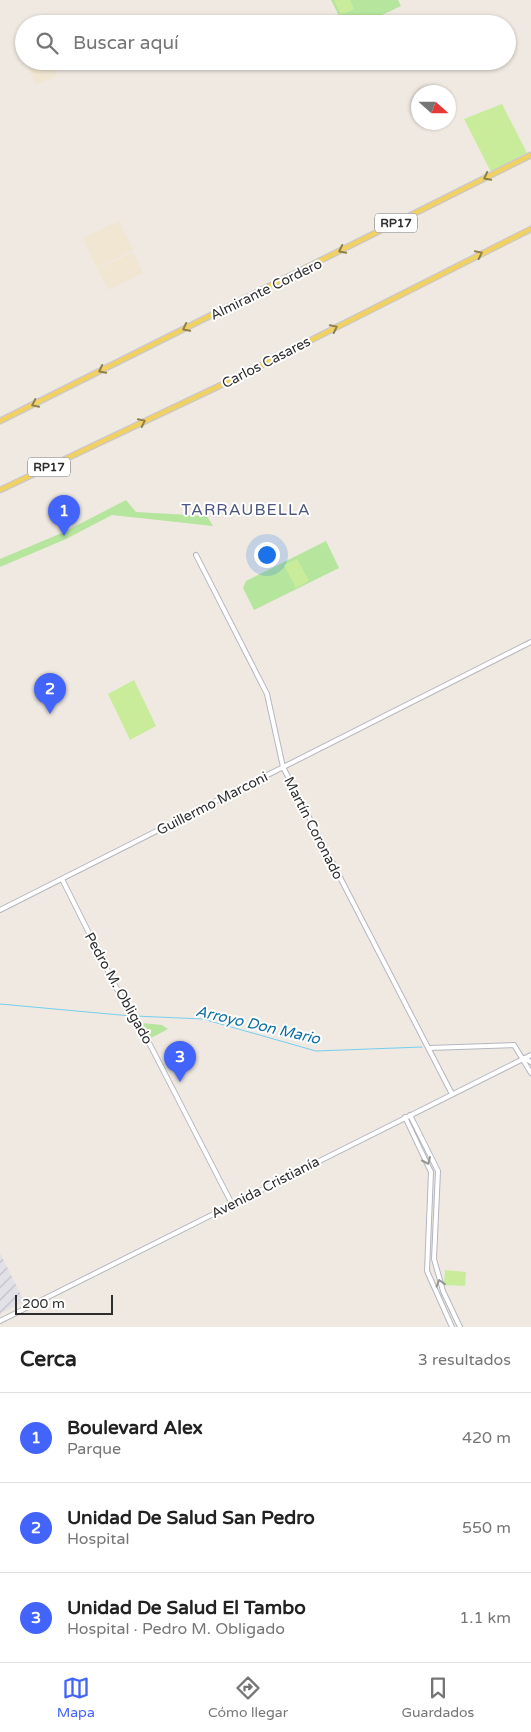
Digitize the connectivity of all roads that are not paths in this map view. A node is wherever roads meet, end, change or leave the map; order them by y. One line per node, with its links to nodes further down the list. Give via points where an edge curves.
1 (531, 155): 3 (main road, Almirante Cordero / RP17, one-way to 3)
2 (531, 229): 4 (main road, Carlos Casares / RP17, one-way to 2, via 238,377)
3 (0, 421)
4 (0, 490)
5 (196, 555): 7 (street, Martín Coronado, via 267,694)
6 (531, 642): 7 (street, Guillermo Marconi)
7 (283, 767): 8 (street, Guillermo Marconi); 10 (street, Martín Coronado)
8 (62, 879): 9 (street, Guillermo Marconi); 18 (street, Pedro M. Obligado)
9 (0, 910)
10 (429, 1048): 12 (street, via 514,1045); 15 (street, Martín Coronado)
11 (531, 1055): 12 (street, Avenida Cristianía)
12 (524, 1058): 13 (street); 14 (street); 15 (street, Avenida Cristianía)
13 (531, 1062)
14 (531, 1073)
15 (452, 1094): 16 (street, Avenida Cristianía)
16 (410, 1115): 17 (street, Avenida Cristianía); 21 (street, one-way to 16, via 443,1291 434,1259 438,1171)
17 (405, 1118): 18 (street, Avenida Cristianía); 20 (street, one-way to 20, via 432,1172 427,1271)
18 (232, 1204): 19 (street, Avenida Cristianía)
19 (0, 1321)
20 (452, 1327)
21 (460, 1327)

